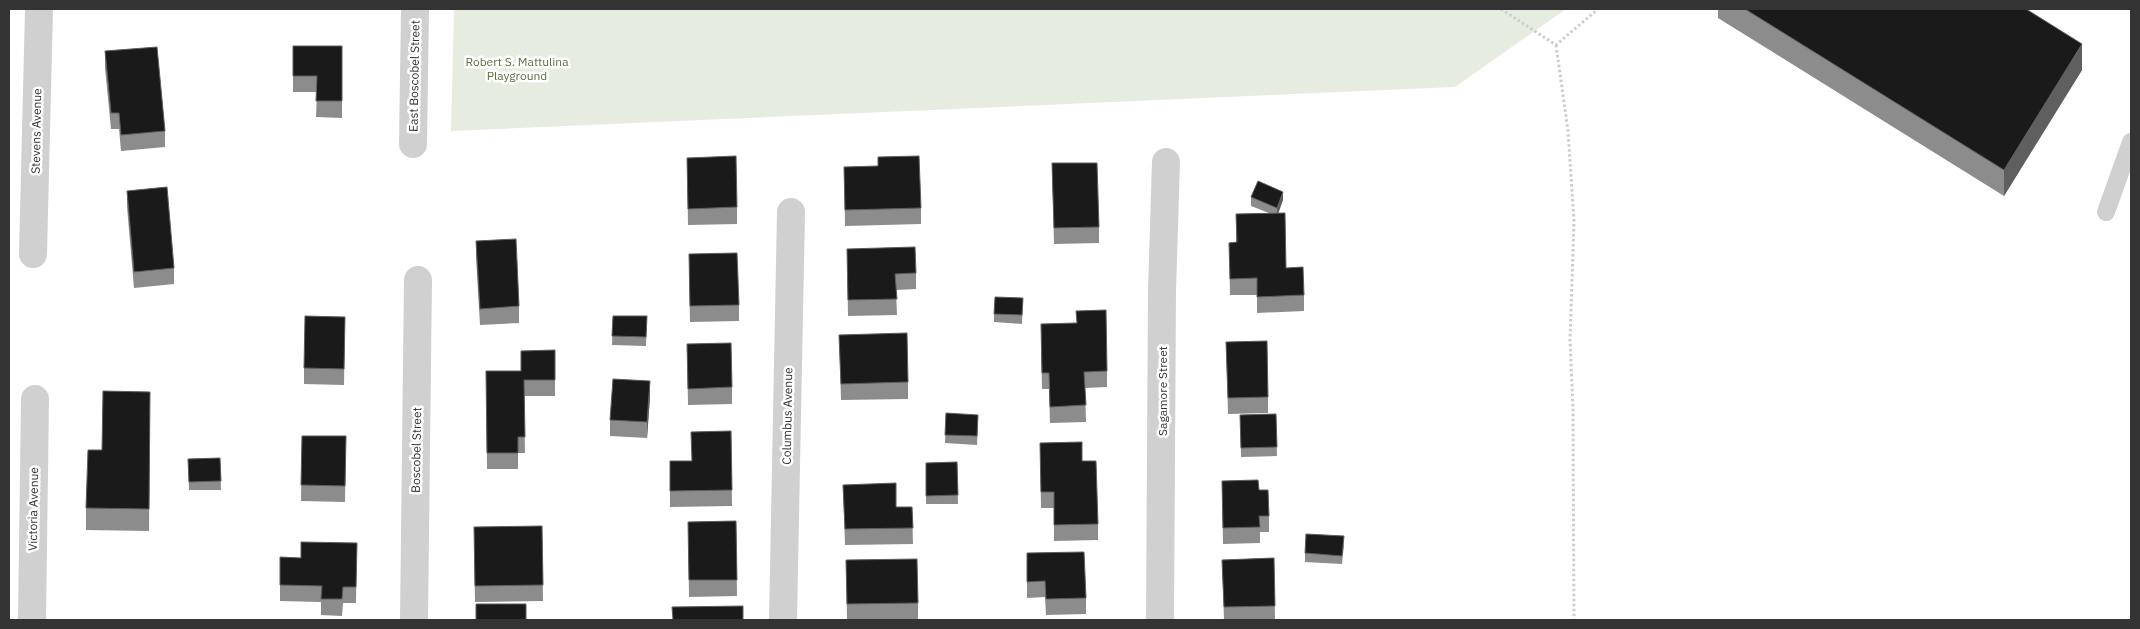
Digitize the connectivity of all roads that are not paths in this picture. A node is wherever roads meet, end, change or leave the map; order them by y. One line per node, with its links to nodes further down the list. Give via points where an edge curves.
1 (39, 9): 8 (street, Stevens Avenue)
2 (415, 9): 4 (street, East Boscobel Street)
3 (2131, 142): 7 (lane)
4 (413, 144)
5 (1166, 162): 14 (street, Sagamore Street)
6 (791, 212): 13 (street, Columbus Avenue)
7 (2106, 212)
8 (33, 254)
9 (418, 280): 12 (street, Boscobel Street)
10 (35, 399): 11 (street, Victoria Avenue)
11 (32, 620)
12 (414, 620)
13 (783, 620)
14 (1160, 620)

